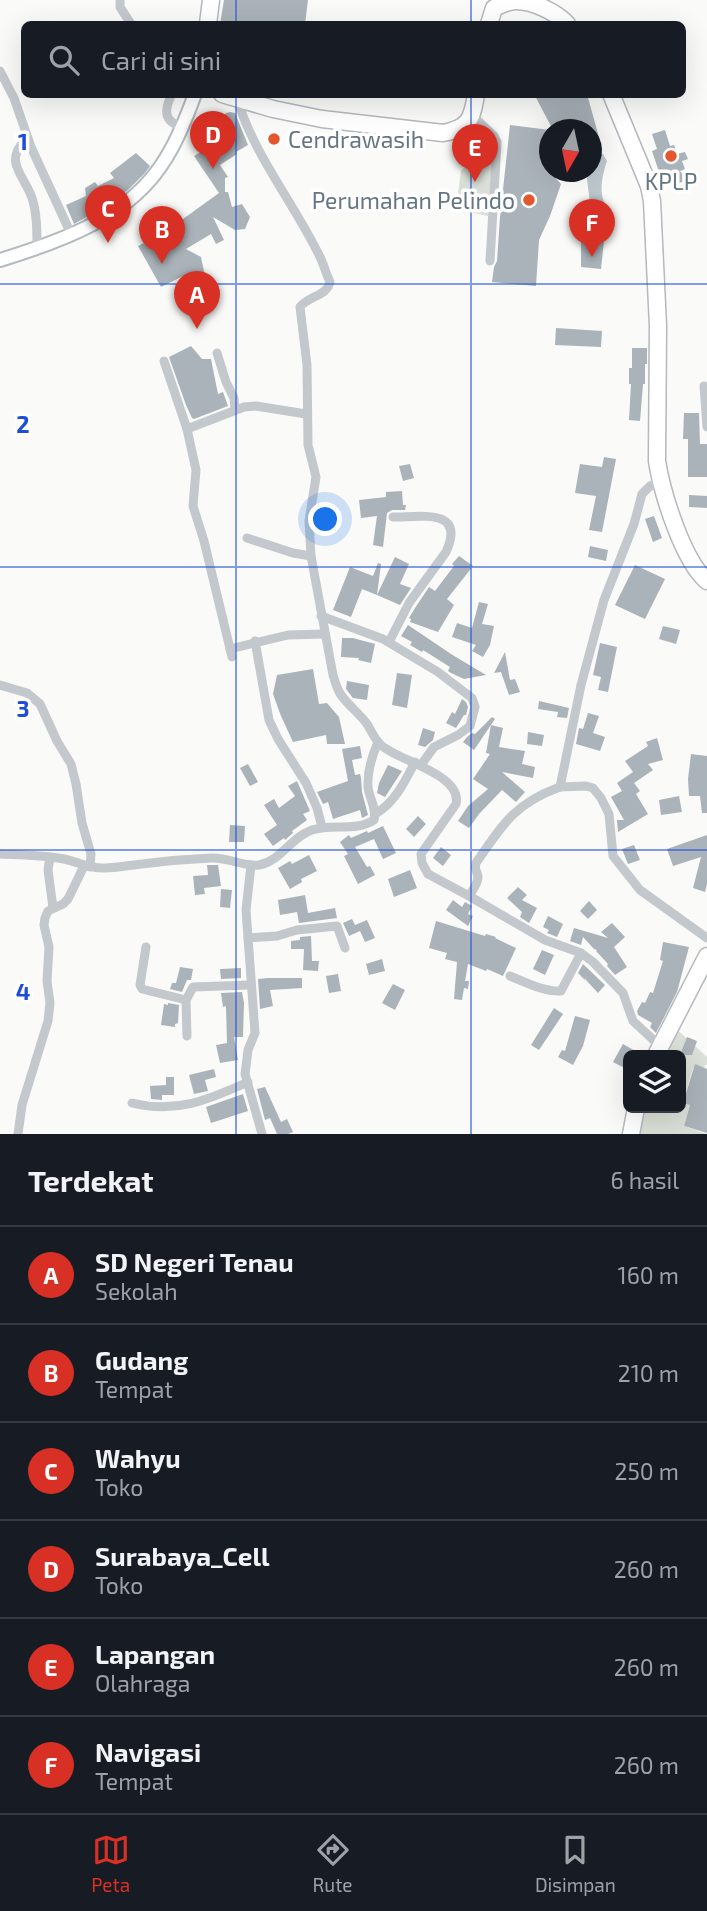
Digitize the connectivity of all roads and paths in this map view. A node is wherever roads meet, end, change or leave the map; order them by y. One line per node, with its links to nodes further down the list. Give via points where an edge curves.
1 (120, 0): 3 (street)
2 (211, 0): 4 (highway)
3 (129, 21)
4 (208, 21)
5 (490, 21): 6 (highway, via 494,8 515,1 551,12)
6 (563, 21)
7 (0, 71): 16 (street)
8 (170, 98): 15 (street, via 168,118)
9 (193, 98): 15 (street)
10 (230, 98): 25 (street, via 321,258 330,282 326,291 300,307 307,365)
11 (233, 98): 14 (highway, via 322,119 443,134 465,126)
12 (475, 98): 14 (highway)
13 (613, 98): 28 (highway, via 652,201)
14 (472, 116): 20 (street, via 497,142)
15 (182, 127): 17 (street, via 167,157 139,193)
16 (27, 138): 17 (street); 18 (street, via 17,150 16,163 33,200)
17 (71, 234): 18 (street)
18 (37, 248): 19 (street)
19 (0, 260)
20 (490, 261)
21 (217, 354): 24 (street)
22 (164, 361): 27 (street)
23 (704, 386): 26 (street)
24 (235, 410): 25 (street, via 256,406); 27 (street)
25 (306, 414): 31 (street, via 316,477 309,521)
26 (707, 426)
27 (187, 429): 35 (street, via 196,470 193,506 231,653)
28 (660, 482): 32 (highway, via 691,560); 40 (street, via 642,494 604,600)
29 (393, 517): 36 (street, via 444,520 452,537)
30 (247, 538): 31 (street)
31 (311, 556): 33 (street)
32 (707, 581)
33 (321, 616): 34 (street); 36 (street)
34 (325, 634): 35 (street); 38 (street, via 338,690)
35 (255, 642): 42 (street, via 269,720 306,783)
36 (388, 642): 39 (street, via 438,672 474,702 470,726 434,747)
37 (0, 685): 46 (street, via 27,693 40,704 71,764 91,854)
38 (378, 742): 39 (street); 41 (street, via 368,787)
39 (418, 763): 41 (street, via 386,807); 47 (street, via 454,789 458,800 421,853 422,863 428,874)
40 (560, 788): 47 (street, via 526,802 500,829 475,865 477,882); 50 (street, via 593,788 609,814 613,856 640,890)
41 (375, 814): 42 (street, via 366,825)
42 (322, 827): 45 (street, via 301,835 268,862)
43 (0, 854): 44 (street)
44 (50, 857): 46 (street); 48 (street)
45 (251, 865): 46 (street, via 212,858); 49 (street)
46 (88, 867): 48 (street, via 68,899)
47 (469, 896): 53 (street, via 544,940)
48 (52, 908): 63 (street, via 44,925 49,947 48,1021 22,1105)
49 (248, 938): 52 (street, via 337,926); 56 (street)
50 (707, 938)
51 (146, 947): 57 (street, via 142,989)
52 (345, 948)
53 (581, 953): 55 (street, via 561,991); 59 (street, via 613,981 626,999 633,1021)
54 (707, 956): 60 (highway)
55 (510, 976)
56 (250, 985): 57 (street, via 194,987); 61 (street, via 255,1033 246,1056)
57 (186, 1000): 58 (street)
58 (187, 1036)
59 (657, 1050)
60 (659, 1050)
61 (248, 1082): 62 (street, via 216,1097 176,1107); 64 (street)
62 (132, 1103)
63 (18, 1134)
64 (262, 1134)

